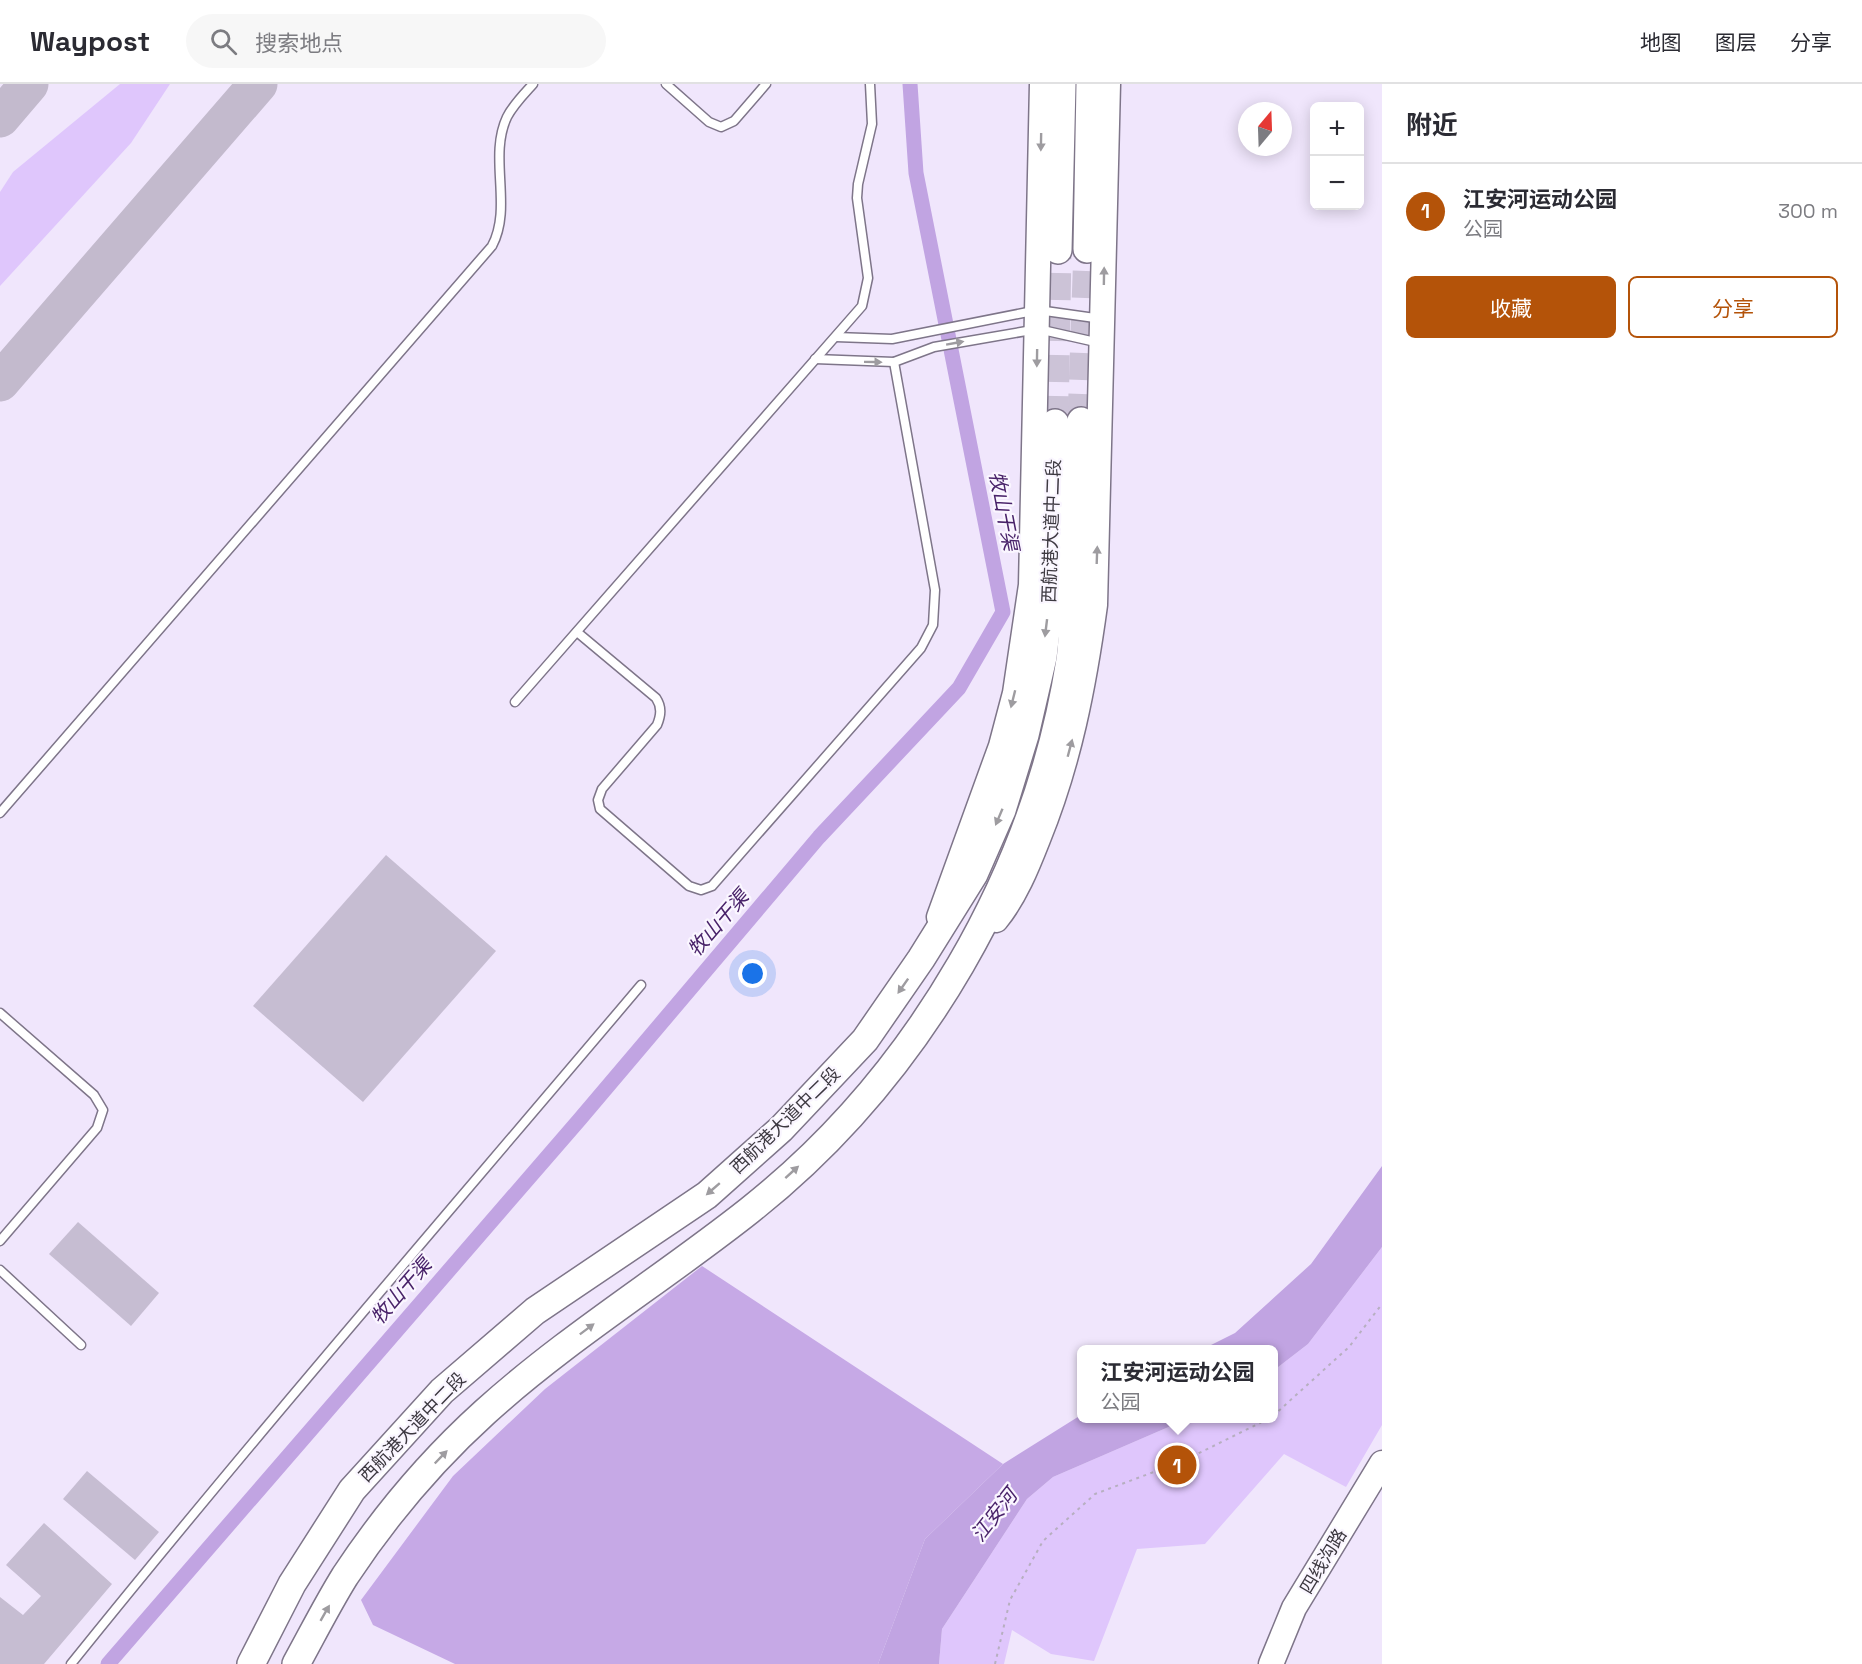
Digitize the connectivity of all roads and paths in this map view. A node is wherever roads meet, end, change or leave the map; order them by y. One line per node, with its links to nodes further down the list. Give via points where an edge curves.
1 (533, 84): 19 (lane, via 516,102 503,128 500,216 492,246)
2 (666, 84): 3 (lane, via 709,122 722,127 734,120)
3 (766, 84)
4 (870, 84): 13 (lane, via 872,124 857,198 868,286 862,306)
5 (1042, 84): 12 (street, one-way to 12)
6 (1062, 84): 10 (main road)
7 (1090, 84): 9 (main road)
8 (1108, 84): 11 (street, one-way to 8)
9 (1087, 249)
10 (1058, 250)
11 (1103, 319): 12 (lane); 14 (street)
12 (1038, 320): 13 (lane, via 972,323 892,339); 14 (lane); 16 (lane, one-way to 12, via 934,346 976,339); 20 (street, one-way to 20, via 1031,585 1025,640 1001,746)
13 (836, 337): 15 (lane)
14 (1103, 344): 21 (street, one-way to 14, via 1001,914 1027,868 1053,803 1086,675 1095,605)
15 (815, 359): 16 (lane, one-way to 16); 17 (lane)
16 (894, 362): 17 (lane, via 935,590 933,625 921,648 712,886 700,890 689,886 600,809 602,789 657,725 660,704)
17 (577, 632): 18 (lane)
18 (515, 702)
19 (0, 813)
20 (928, 949): 21 (main road, 西航港大道中二段, one-way to 20, via 1017,849 1050,760 1070,658 1068,422 1043,657 1025,735 1002,810 974,874); 32 (main road, 西航港大道中二段, one-way to 32, via 866,1040 781,1129 707,1195 535,1311 442,1391 352,1490 292,1584)
21 (971, 949): 33 (main road, 西航港大道中二段, one-way to 21, via 346,1575 413,1487 484,1413 585,1330 752,1209 828,1139 916,1036)
22 (641, 985): 31 (lane, via 214,1486)
23 (0, 1012): 24 (lane, via 94,1095 103,1110 97,1128)
24 (0, 1240)
25 (0, 1270): 27 (lane)
26 (1382, 1304): 28 (path, via 1349,1347)
27 (81, 1345)
28 (1278, 1412)
29 (1260, 1423): 34 (path, via 1183,1461 1095,1494 1043,1541 1010,1600)
30 (1382, 1463): 35 (street, 四线沟路, via 1294,1608)
31 (70, 1664)
32 (251, 1664)
33 (296, 1664)
34 (994, 1664)
35 (1271, 1664)

